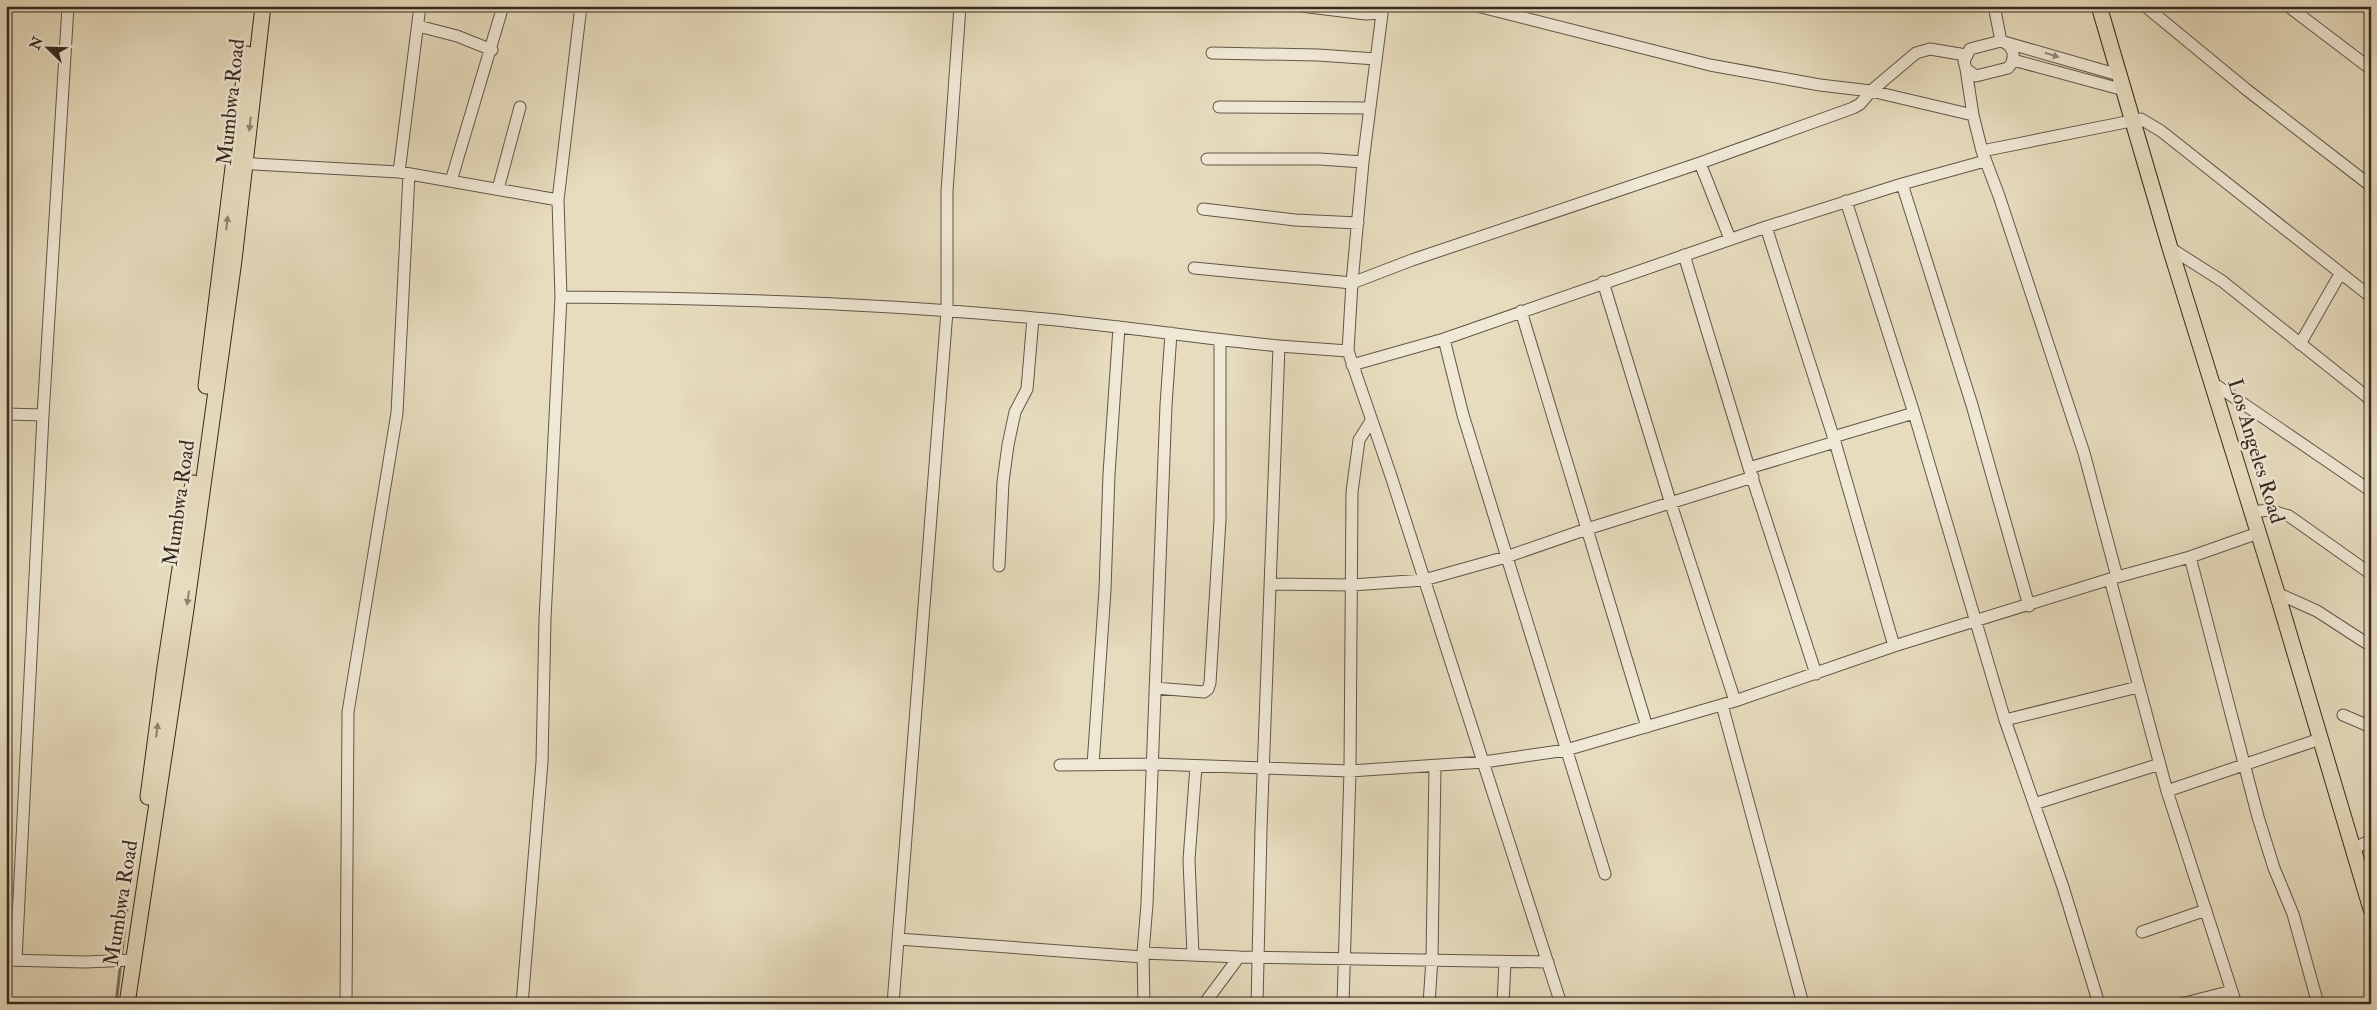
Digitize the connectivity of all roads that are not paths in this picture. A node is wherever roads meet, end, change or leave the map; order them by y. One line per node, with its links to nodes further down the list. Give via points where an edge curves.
1 (68, 6): 71 (street)
2 (252, 6): 35 (main road, Mumbwa Road)
3 (263, 6): 35 (main road, Mumbwa Road, one-way to 35)
4 (420, 6): 15 (street)
5 (503, 6): 17 (street)
6 (581, 6): 42 (street)
7 (960, 6): 56 (street, via 948,191)
8 (1301, 6): 14 (street, via 1366,14)
9 (1477, 6): 25 (street, via 1710,65 1800,82)
10 (1994, 6): 16 (street)
11 (2099, 6): 24 (main road, Los Angeles Road)
12 (2145, 6): 40 (street)
13 (2288, 6): 22 (street)
14 (1383, 10): 20 (street)
15 (418, 26): 17 (street, via 457,36); 37 (street)
16 (2003, 42): 19 (street, via 1970,49); 21 (street, via 2013,51); 24 (street, one-way to 24)
17 (492, 50): 38 (street)
18 (1212, 54): 20 (street)
19 (1966, 54): 23 (street, via 1964,61); 25 (street, via 1930,49 1916,53)
20 (1376, 59): 29 (street)
21 (2013, 60): 23 (street, via 2008,68); 26 (street)
22 (2371, 69)
23 (1971, 72): 30 (street)
24 (2119, 75): 26 (main road, Los Angeles Road)
25 (1871, 90): 30 (street); 36 (street, via 1853,108)
26 (2124, 90): 31 (main road, Los Angeles Road)
27 (520, 107): 41 (street)
28 (1219, 108): 29 (street)
29 (1369, 108): 34 (street)
30 (1973, 115): 32 (street)
31 (2132, 121): 32 (street); 48 (main road, Los Angeles Road); 51 (street, via 2141,120 2161,131)
32 (1984, 156): 39 (street); 84 (street, via 2084,453)
33 (1207, 159): 34 (street)
34 (1363, 162): 45 (street)
35 (240, 163): 37 (street); 130 (main road, Mumbwa Road, via 186,609)
36 (1700, 163): 47 (street); 53 (street)
37 (404, 173): 38 (street); 136 (street, via 398,413 348,712)
38 (451, 181): 41 (street)
39 (1902, 184): 43 (street); 89 (street, via 1972,405)
40 (2371, 186)
41 (498, 189): 42 (street)
42 (558, 200): 55 (street)
43 (1846, 201): 46 (street); 69 (street)
44 (1203, 209): 45 (street, via 1295,220)
45 (1358, 223): 53 (street)
46 (1766, 226): 47 (street); 73 (street)
47 (1730, 239): 49 (street)
48 (2170, 248): 63 (street, via 2222,282); 67 (main road, Los Angeles Road)
49 (1684, 255): 52 (street); 74 (street)
50 (1194, 268): 53 (street)
51 (2340, 274): 54 (street); 63 (street)
52 (1604, 282): 57 (street); 76 (street)
53 (1352, 283): 65 (street)
54 (2371, 297)
55 (562, 298): 56 (street, via 691,298); 137 (street, via 545,619 542,762)
56 (947, 311): 58 (street); 122 (street)
57 (1521, 311): 61 (street); 78 (street)
58 (1033, 318): 59 (street); 82 (street, via 1027,389 1015,412 1008,445)
59 (1119, 327): 60 (street); 109 (street)
60 (1171, 333): 62 (street); 95 (street)
61 (1444, 339): 66 (street); 80 (street, via 1463,415)
62 (1220, 340): 64 (street); 95 (street, via 1220,520 1210,684 1204,692)
63 (2300, 344): 68 (street)
64 (1279, 346): 65 (street); 86 (street)
65 (1348, 351): 66 (street)
66 (1352, 365): 72 (street)
67 (2212, 383): 75 (street); 77 (main road, Los Angeles Road)
68 (2371, 400)
69 (1914, 413): 73 (street); 90 (street)
70 (6, 414): 71 (street)
71 (43, 415): 129 (street)
72 (1371, 420): 85 (street); 87 (street, via 1359,440 1352,492)
73 (1834, 440): 74 (street); 91 (street)
74 (1751, 473): 76 (street); 93 (street)
75 (2371, 491)
76 (1671, 504): 78 (street); 96 (street)
77 (2252, 512): 79 (main road, Los Angeles Road); 83 (street, via 2269,510 2289,516)
78 (1587, 528): 80 (street); 100 (street)
79 (2258, 533): 81 (street); 88 (main road, Los Angeles Road)
80 (1506, 556): 85 (street); 103 (street)
81 (2190, 557): 84 (street); 107 (street)
82 (999, 566)
83 (2371, 574)
84 (2113, 578): 89 (street); 94 (street)
85 (1424, 580): 87 (street); 104 (street)
86 (1271, 584): 87 (street); 112 (street)
87 (1352, 585): 113 (street)
88 (2277, 592): 92 (street, via 2318,611); 102 (main road, Los Angeles Road)
89 (2029, 606): 90 (street)
90 (1975, 622): 91 (street); 99 (street)
91 (1894, 646): 93 (street)
92 (2371, 646)
93 (1816, 674): 96 (street)
94 (2138, 687): 99 (street); 106 (street)
95 (1155, 688): 105 (street)
96 (1735, 702): 97 (street)
97 (1722, 705): 100 (street); 146 (street)
98 (2343, 714): 101 (street)
99 (2005, 720): 115 (street)
100 (1647, 727): 103 (street)
101 (2371, 727)
102 (2320, 740): 107 (street); 117 (main road, Los Angeles Road)
103 (1566, 750): 104 (street); 118 (street)
104 (1484, 762): 111 (street); 132 (street)
105 (1153, 764): 109 (street); 110 (street); 123 (street)
106 (2160, 764): 114 (street); 115 (street)
107 (2244, 764): 114 (street); 150 (street, via 2274,868 2293,914)
108 (1060, 765): 109 (street)
109 (1092, 765)
110 (1196, 766): 112 (street); 124 (street, via 1189,860)
111 (1435, 766): 113 (street); 128 (street)
112 (1264, 769): 113 (street); 125 (street)
113 (1350, 771): 127 (street)
114 (2167, 791): 119 (street)
115 (2034, 804): 147 (street, via 2064,888)
116 (2371, 840): 117 (street)
117 (2353, 849): 120 (main road, Los Angeles Road)
118 (1605, 874)
119 (2206, 910): 121 (street); 133 (street)
120 (2371, 910)
121 (2142, 932)
122 (898, 940): 123 (street); 138 (street)
123 (1143, 955): 124 (street); 139 (street)
124 (1193, 956): 126 (street)
125 (1258, 956): 126 (street); 127 (street); 141 (street)
126 (1239, 957): 140 (street)
127 (1345, 958): 128 (street); 142 (street)
128 (1432, 959): 131 (street); 143 (street)
129 (11, 960): 130 (street)
130 (129, 960): 134 (main road, Mumbwa Road); 135 (main road, Mumbwa Road)
131 (1505, 962): 132 (street); 144 (street)
132 (1548, 962): 145 (street)
133 (2232, 991): 148 (street); 149 (street)
134 (118, 1004)
135 (127, 1004)
136 (346, 1004)
137 (522, 1004)
138 (893, 1004)
139 (1144, 1004)
140 (1204, 1004)
141 (1257, 1004)
142 (1343, 1004)
143 (1430, 1004)
144 (1502, 1004)
145 (1562, 1004)
146 (1803, 1004)
147 (2099, 1004)
148 (2181, 1004)
149 (2236, 1004)
150 (2318, 1004)

